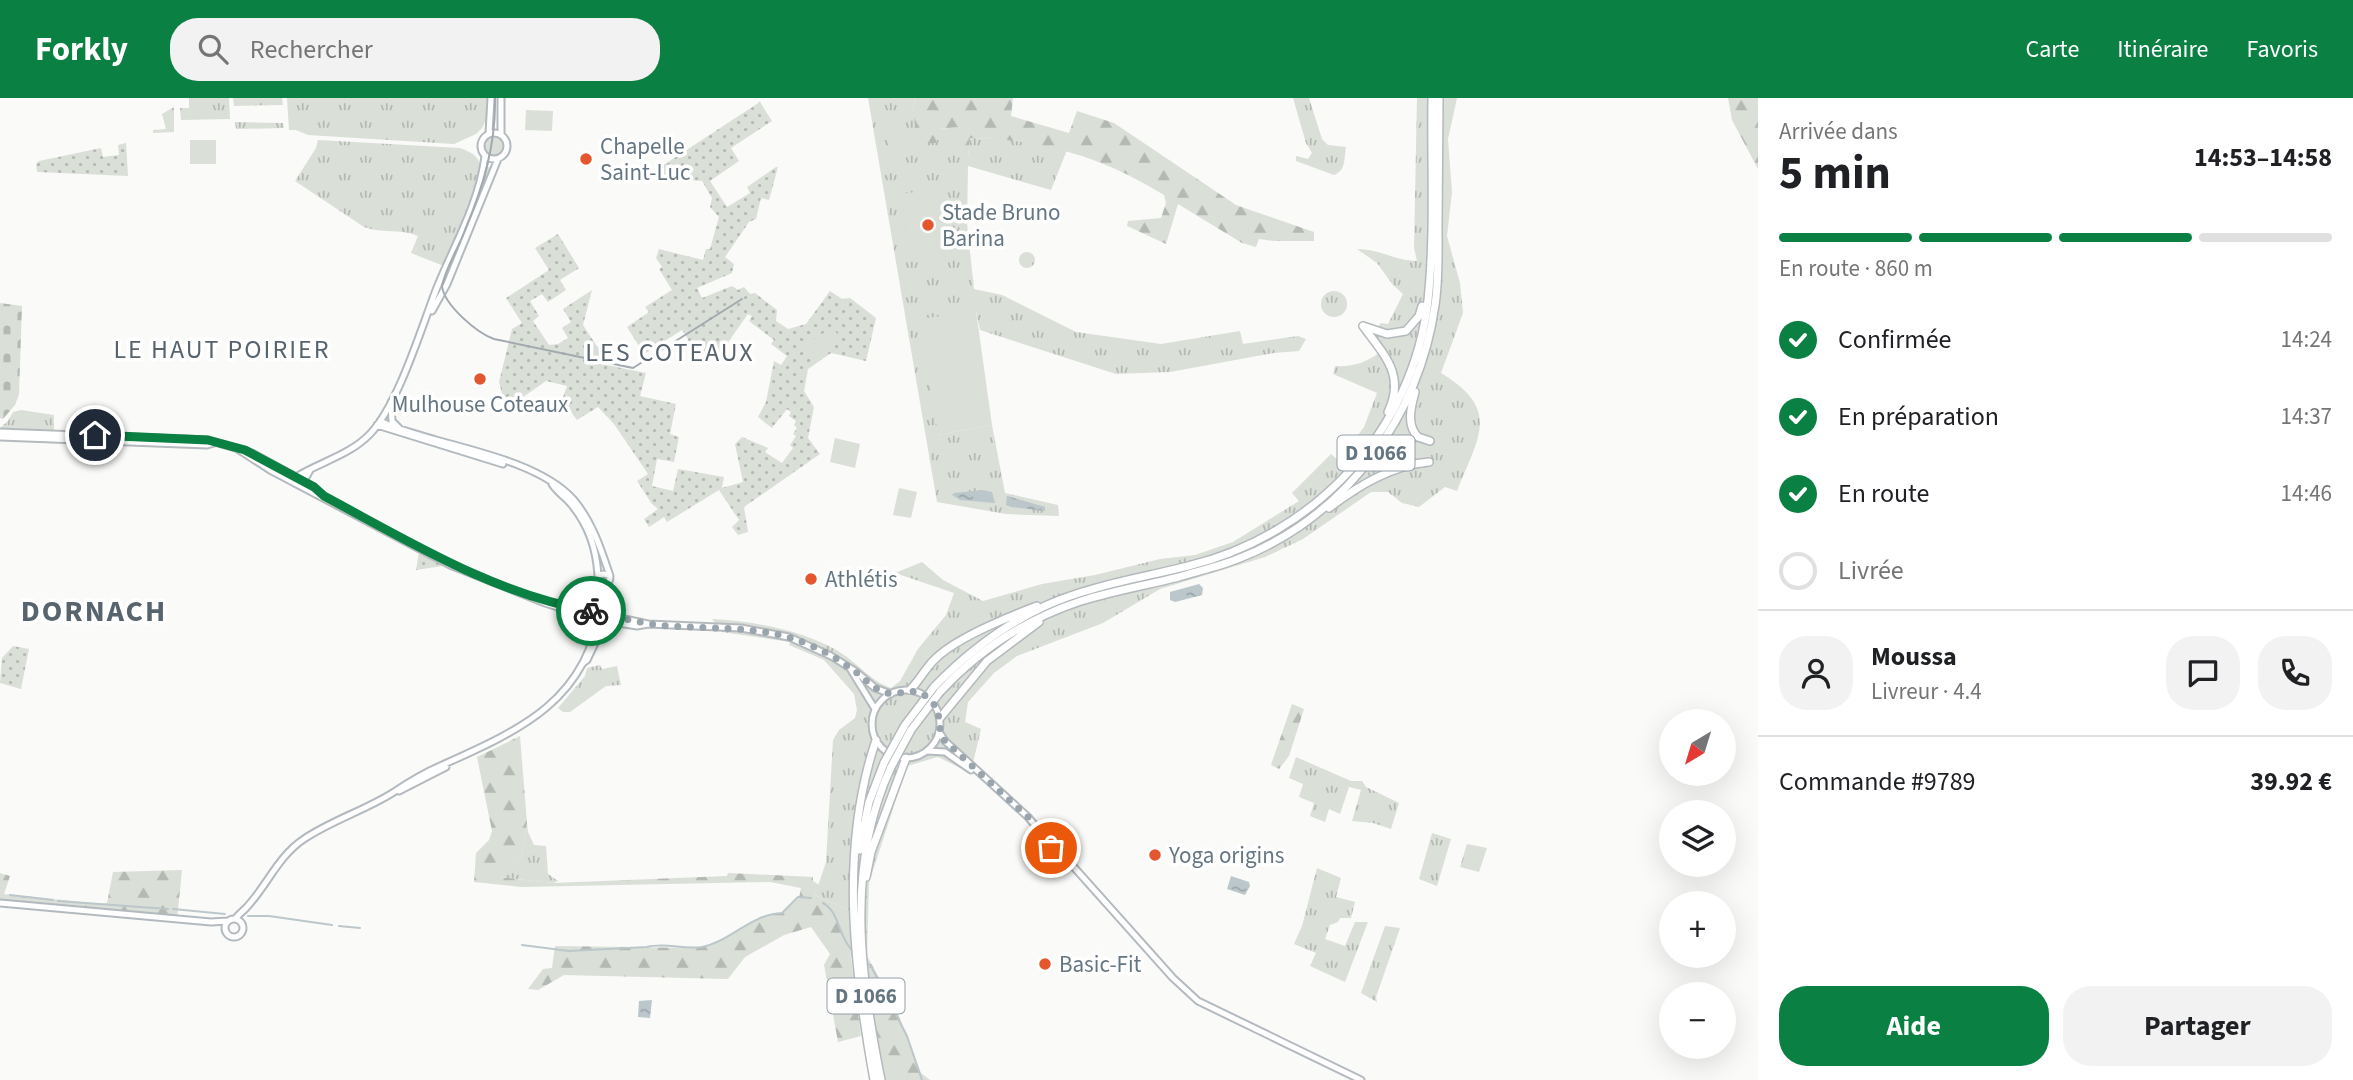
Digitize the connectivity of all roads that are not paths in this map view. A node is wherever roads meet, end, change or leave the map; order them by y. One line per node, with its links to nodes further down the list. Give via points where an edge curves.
1 (491, 98): 5 (main road)
2 (501, 98): 6 (main road)
3 (1432, 98): 9 (highway, D 1066)
4 (1439, 98): 11 (highway, D 1066, via 1435,303)
5 (489, 133): 6 (main road); 7 (main road, via 481,145)
6 (501, 134): 8 (main road, via 508,146)
7 (485, 156): 8 (main road); 10 (main road, via 474,200)
8 (498, 159): 10 (main road, via 445,288)
9 (1430, 261): 21 (highway, D 1066, via 1421,335 1403,393 1373,444); 21 (highway, via 1423,306 1414,324 1396,334 1363,326 1391,366 1395,388 1378,430)
10 (428, 316): 12 (main road)
11 (1418, 374): 16 (highway, via 1411,427 1418,438); 23 (highway, D 1066, via 1376,452)
12 (391, 400): 13 (main road); 14 (main road, via 393,421)
13 (379, 423): 14 (main road); 19 (main road); 20 (main road, via 359,444)
14 (405, 430): 19 (main road)
15 (0, 434): 17 (main road, via 208,440)
16 (1430, 441)
17 (236, 448): 20 (main road); 20 (main road)
18 (1429, 462): 23 (highway, via 1370,481)
19 (517, 466): 22 (main road, via 551,483)
20 (299, 480): 30 (main road, via 450,565)
21 (1339, 484): 24 (highway, D 1066)
22 (573, 503): 26 (main road, via 596,535); 27 (main road, via 592,539)
23 (1313, 516): 24 (highway, D 1066)
24 (1257, 546): 25 (highway, D 1066)
25 (1237, 556): 31 (highway, D 1066, via 1203,570); 32 (highway, D 1066)
26 (610, 576): 27 (main road); 28 (main road)
27 (598, 578): 28 (main road); 29 (main road)
28 (607, 588): 34 (main road)
29 (596, 591): 33 (main road); 34 (main road)
30 (531, 597): 33 (main road); 34 (main road)
31 (1083, 600): 37 (highway, D 1066, via 1029,622); 41 (highway, via 1003,647)
32 (1045, 606): 37 (highway, D 1066, via 967,655); 38 (highway, via 1010,616 945,650)
33 (583, 610): 34 (main road)
34 (599, 617): 35 (main road); 35 (main road, via 600,626); 36 (main road, via 769,632 799,640)
35 (581, 665): 51 (main road, via 558,699 539,716 302,841)
36 (849, 668): 39 (main road); 40 (main road)
37 (937, 689): 49 (highway, D 1066, bridge, via 905,725 876,781 863,824)
38 (909, 690): 39 (main road); 41 (main road, via 926,696)
39 (891, 694): 40 (main road)
40 (875, 709): 43 (main road)
41 (940, 718): 42 (main road)
42 (939, 732): 44 (main road); 46 (main road)
43 (876, 740): 45 (main road, via 888,753); 49 (highway, via 859,801 855,840)
44 (927, 751): 45 (main road); 46 (main road, via 945,752)
45 (906, 758): 49 (highway)
46 (996, 788): 47 (main road)
47 (1039, 830): 48 (main road, via 1039,844); 48 (main road, via 1055,829)
48 (1055, 846): 56 (main road, via 1198,1001)
49 (858, 887): 54 (highway, D 1066, via 855,945 859,998); 55 (highway, D 1066, via 864,987)
50 (0, 903): 52 (main road)
51 (235, 921): 52 (main road); 53 (main road, via 225,927); 53 (main road, via 242,929 239,935)
52 (211, 922): 53 (main road)
53 (226, 933)
54 (874, 1080)
55 (881, 1080)
56 (1362, 1080)

